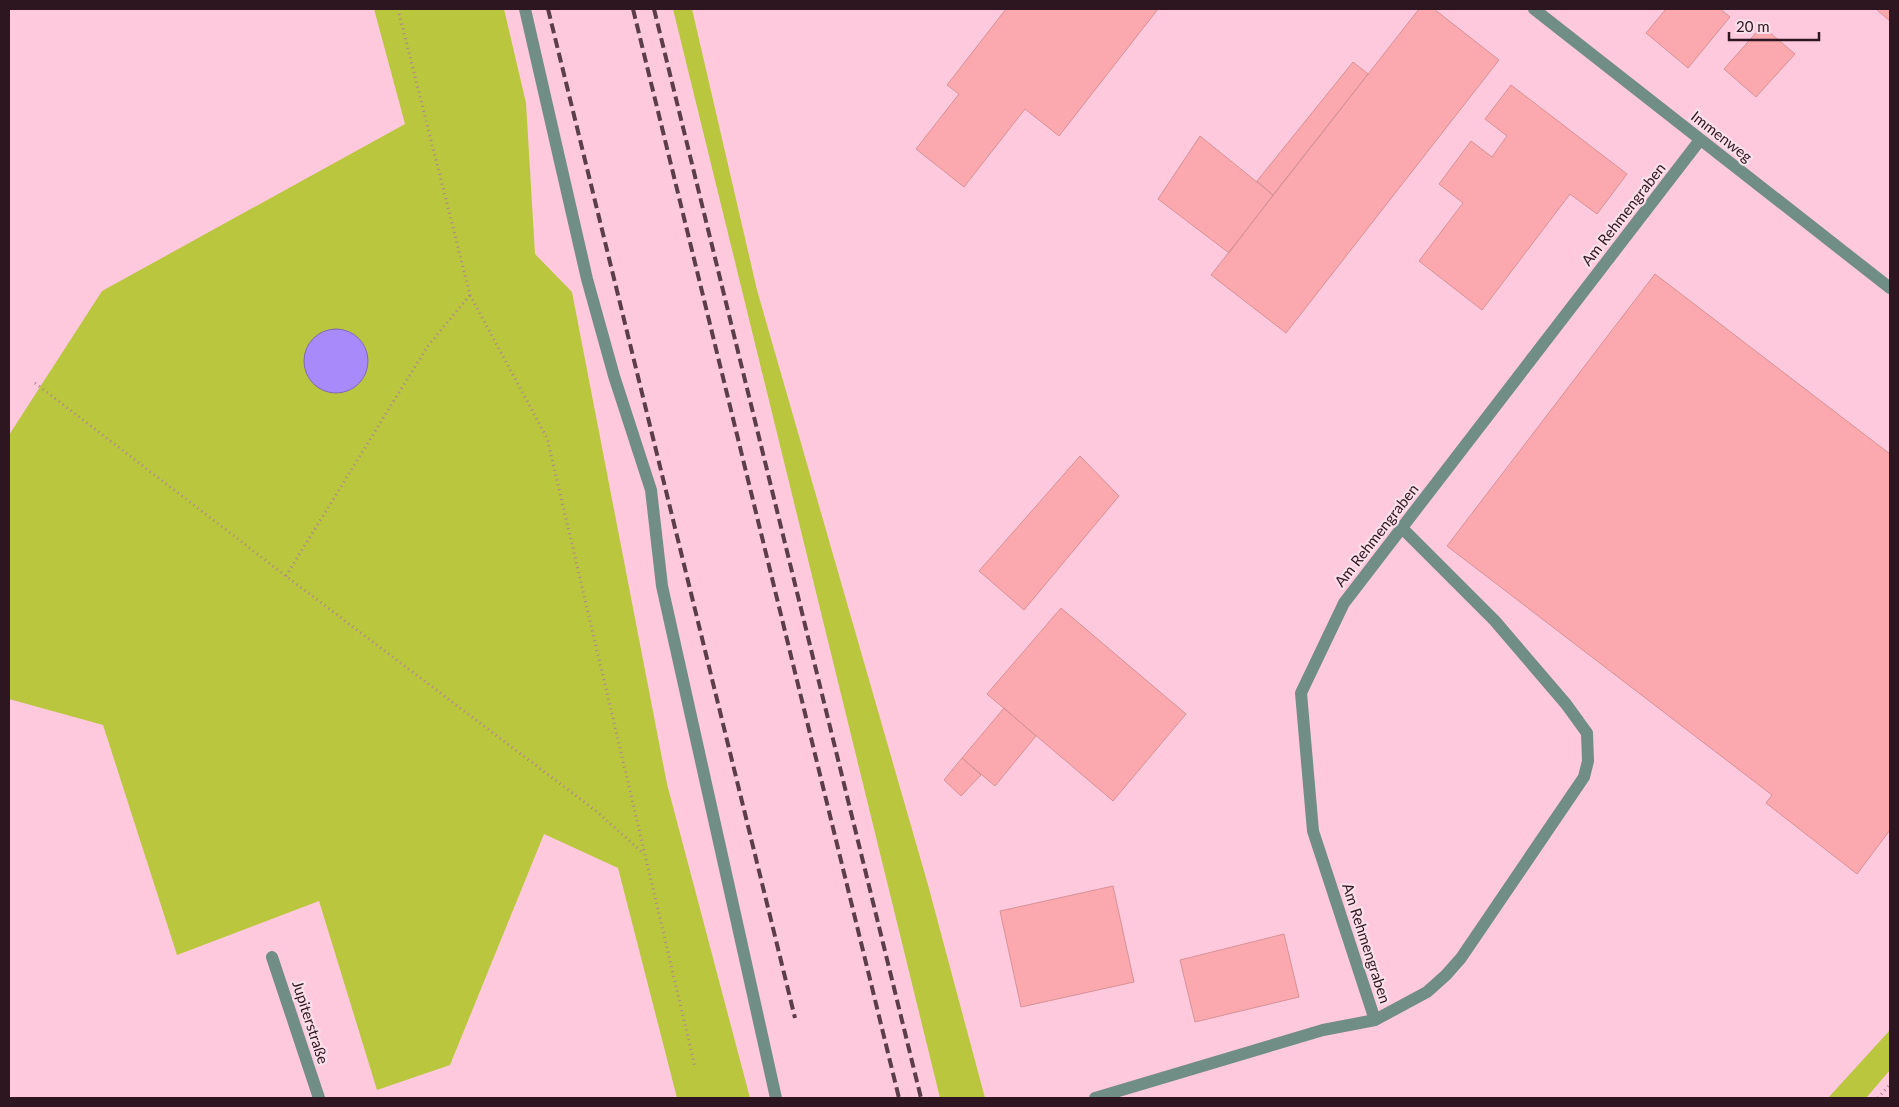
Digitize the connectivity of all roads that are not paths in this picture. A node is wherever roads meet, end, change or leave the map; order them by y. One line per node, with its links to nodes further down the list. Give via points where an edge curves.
1 (525, 9): 9 (street, via 587,280 650,490 662,586)
2 (1534, 9): 3 (street, Immenweg)
3 (1700, 140): 4 (street, Immenweg); 5 (street, Am Rehmengraben)
4 (1890, 288)
5 (1402, 528): 7 (street, Am Rehmengraben, via 1344,603 1301,693 1313,831); 7 (street, via 1495,621 1566,704 1587,733 1588,761 1584,777 1461,958 1427,992)
6 (272, 957): 8 (street, Jupiterstraße)
7 (1375, 1020): 10 (street, via 1323,1030)
8 (319, 1098)
9 (776, 1098)
10 (1095, 1098)

